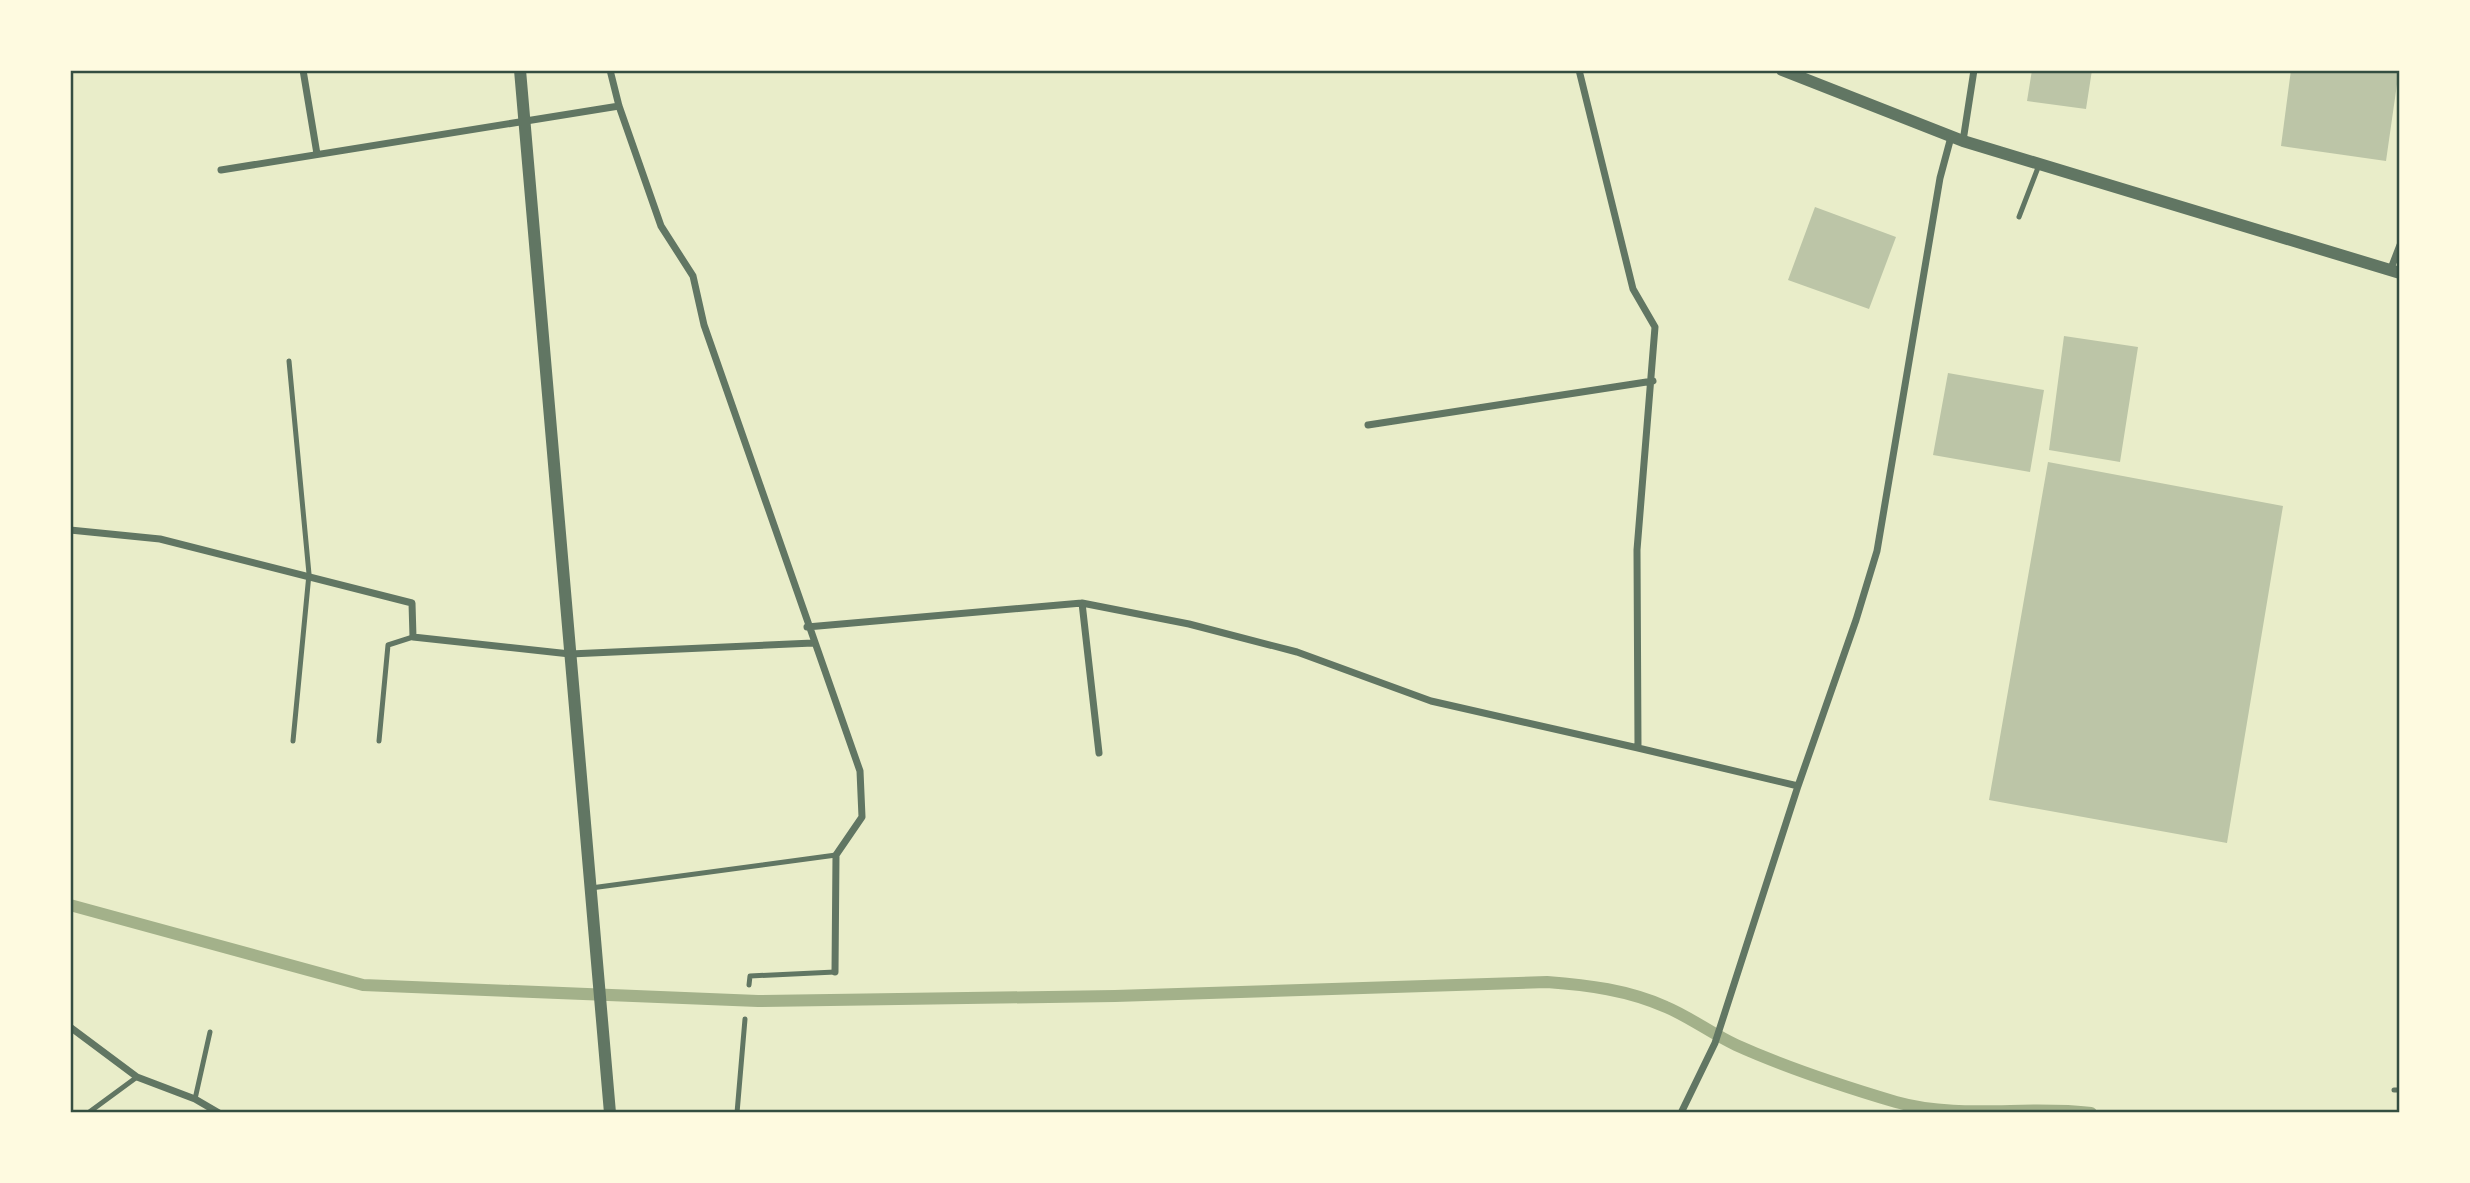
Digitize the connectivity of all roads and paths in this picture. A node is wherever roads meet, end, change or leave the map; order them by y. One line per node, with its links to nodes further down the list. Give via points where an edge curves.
1 (303, 70): 10 (street)
2 (520, 70): 8 (street)
3 (610, 70): 7 (street)
4 (1579, 70): 17 (street, via 1633,289 1655,327)
5 (1782, 70): 9 (street)
6 (1974, 70): 9 (street)
7 (619, 106): 8 (street); 22 (street, via 661,226 693,276 704,325)
8 (525, 121): 10 (street); 25 (street)
9 (1957, 139): 11 (street); 30 (street, via 1940,178 1877,551)
10 (317, 154): 12 (street)
11 (2039, 165): 13 (lane); 15 (street)
12 (221, 170)
13 (2019, 218)
14 (2400, 245): 15 (street)
15 (2395, 272)
16 (289, 360): 20 (lane)
17 (1653, 381): 18 (street); 28 (street, via 1637,550)
18 (1368, 425)
19 (70, 530): 20 (street, via 160,539)
20 (309, 574): 23 (street, via 412,603); 26 (lane)
21 (1082, 603): 22 (street); 28 (street, via 1297,652 1431,701); 29 (street)
22 (807, 627): 24 (street)
23 (413, 637): 25 (street); 27 (lane, via 388,645)
24 (813, 643): 25 (street); 31 (street, via 860,771 862,817)
25 (570, 654): 32 (street)
26 (293, 741)
27 (380, 741)
28 (1639, 748): 30 (street)
29 (1099, 753)
30 (1798, 786): 44 (street, via 1715,1043)
31 (836, 856): 32 (lane); 33 (street)
32 (591, 888): 42 (street)
33 (835, 972): 34 (lane, via 750,976)
34 (749, 985)
35 (745, 1019): 43 (lane)
36 (70, 1027): 38 (street)
37 (209, 1032): 39 (lane)
38 (138, 1077): 39 (street); 40 (lane)
39 (195, 1100): 41 (street)
40 (88, 1113)
41 (219, 1113)
42 (610, 1113)
43 (737, 1113)
44 (1681, 1113)

